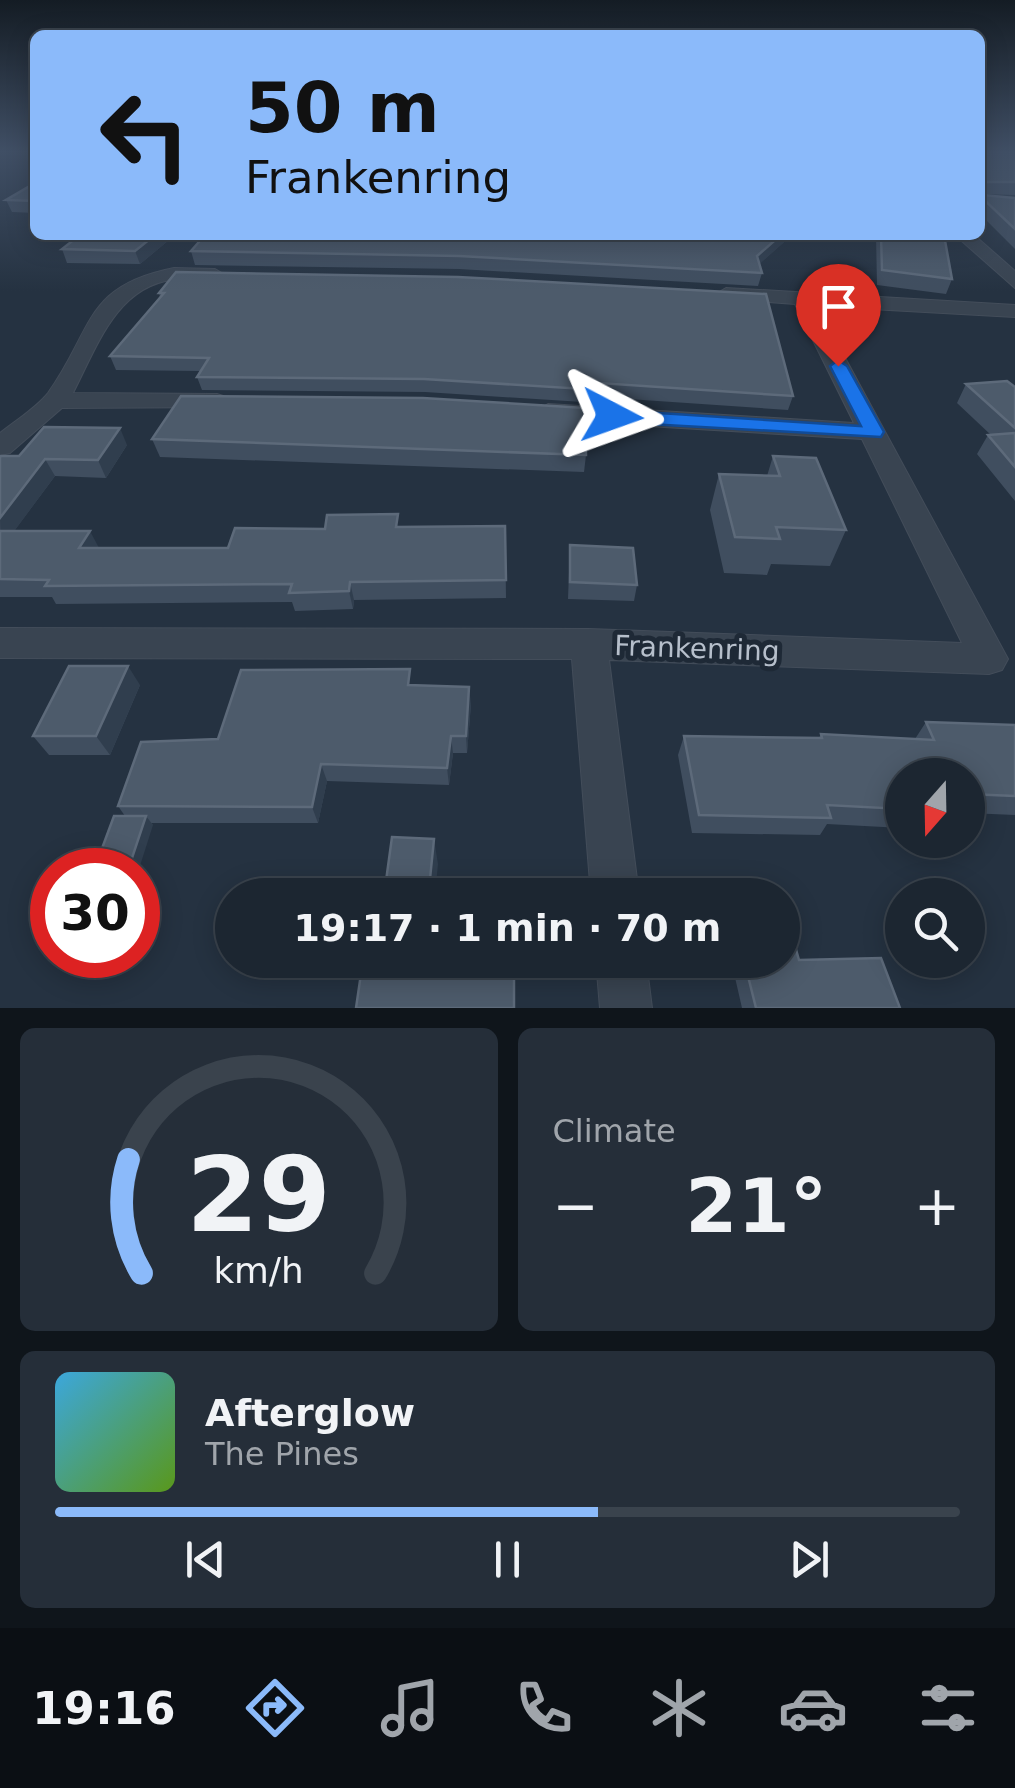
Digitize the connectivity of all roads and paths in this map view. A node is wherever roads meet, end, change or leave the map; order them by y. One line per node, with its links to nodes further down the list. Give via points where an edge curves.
1 (969, 240): 3 (street)
2 (231, 275): 7 (street, via 138,280 107,309)
3 (1015, 282)
4 (707, 293): 5 (street)
5 (802, 299): 6 (street); 10 (street, Frankenring)
6 (1015, 311)
7 (56, 400): 8 (street); 11 (street)
8 (250, 402)
9 (523, 410): 10 (street)
10 (874, 432): 13 (street, Frankenring, via 989,659)
11 (0, 446)
12 (0, 643): 13 (street, Frankenring)
13 (590, 644): 14 (street)
14 (612, 878)
15 (623, 978): 16 (street)
16 (626, 1008)

